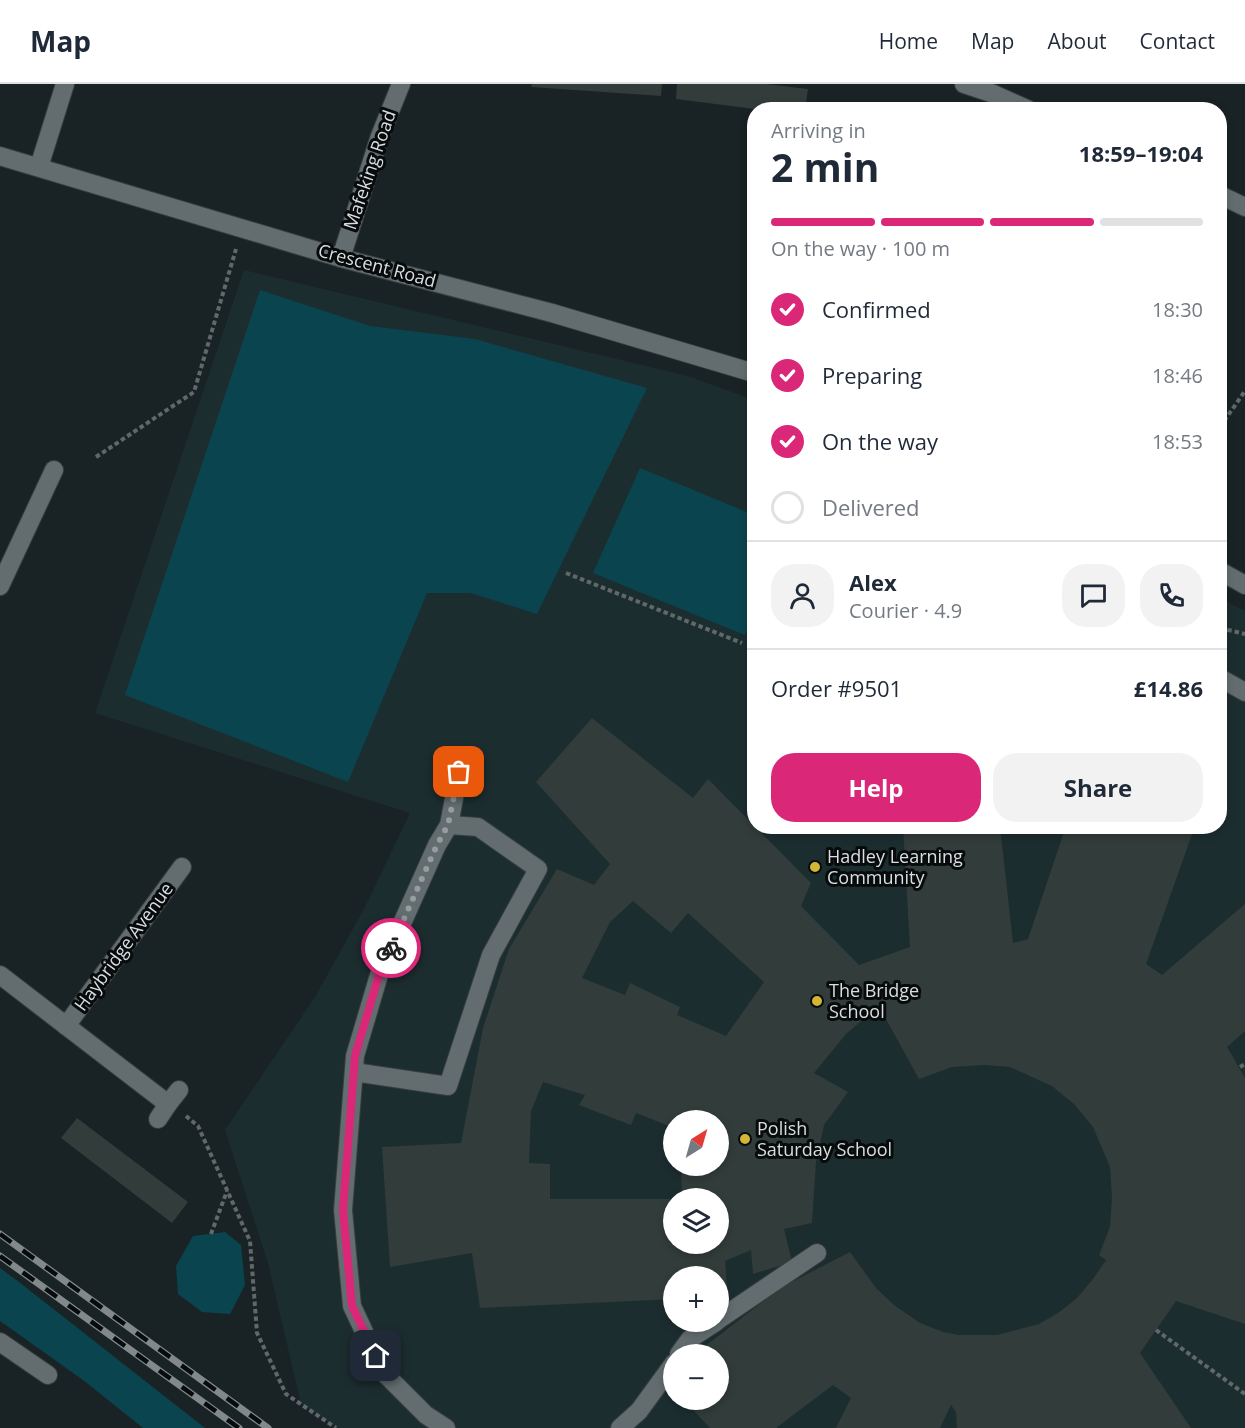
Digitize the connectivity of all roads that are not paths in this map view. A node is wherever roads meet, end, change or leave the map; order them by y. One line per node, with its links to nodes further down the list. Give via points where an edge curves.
1 (65, 84): 7 (street)
2 (401, 84): 10 (street, Mafeking Road)
3 (964, 84): 4 (street)
4 (993, 88): 5 (street)
5 (1016, 102)
6 (0, 156): 7 (street, Crescent Road)
7 (39, 167): 10 (street, Crescent Road)
8 (1227, 198): 9 (street)
9 (1245, 207)
10 (341, 258): 11 (street, Crescent Road, via 552,313)
11 (747, 371)
12 (54, 470): 15 (street)
13 (1227, 575): 14 (street)
14 (1245, 585)
15 (0, 586)
16 (1227, 682): 17 (street)
17 (1245, 692)
18 (459, 772): 19 (street)
19 (448, 825): 23 (street, via 379,975 355,1056); 23 (street, via 478,827 538,869 491,955 447,1086)
20 (182, 867): 22 (street, Haybridge Avenue)
21 (0, 975): 22 (street, Haybridge Avenue)
22 (66, 1026): 24 (street, Haybridge Avenue)
23 (354, 1072): 32 (street, via 343,1210 352,1306 383,1372 426,1415)
24 (172, 1107)
25 (817, 1253): 26 (street)
26 (729, 1313)
27 (700, 1332): 29 (street)
28 (0, 1342): 30 (street)
29 (687, 1344)
30 (48, 1375)
31 (663, 1378): 33 (street, via 639,1412)
32 (446, 1428)
33 (620, 1428)

